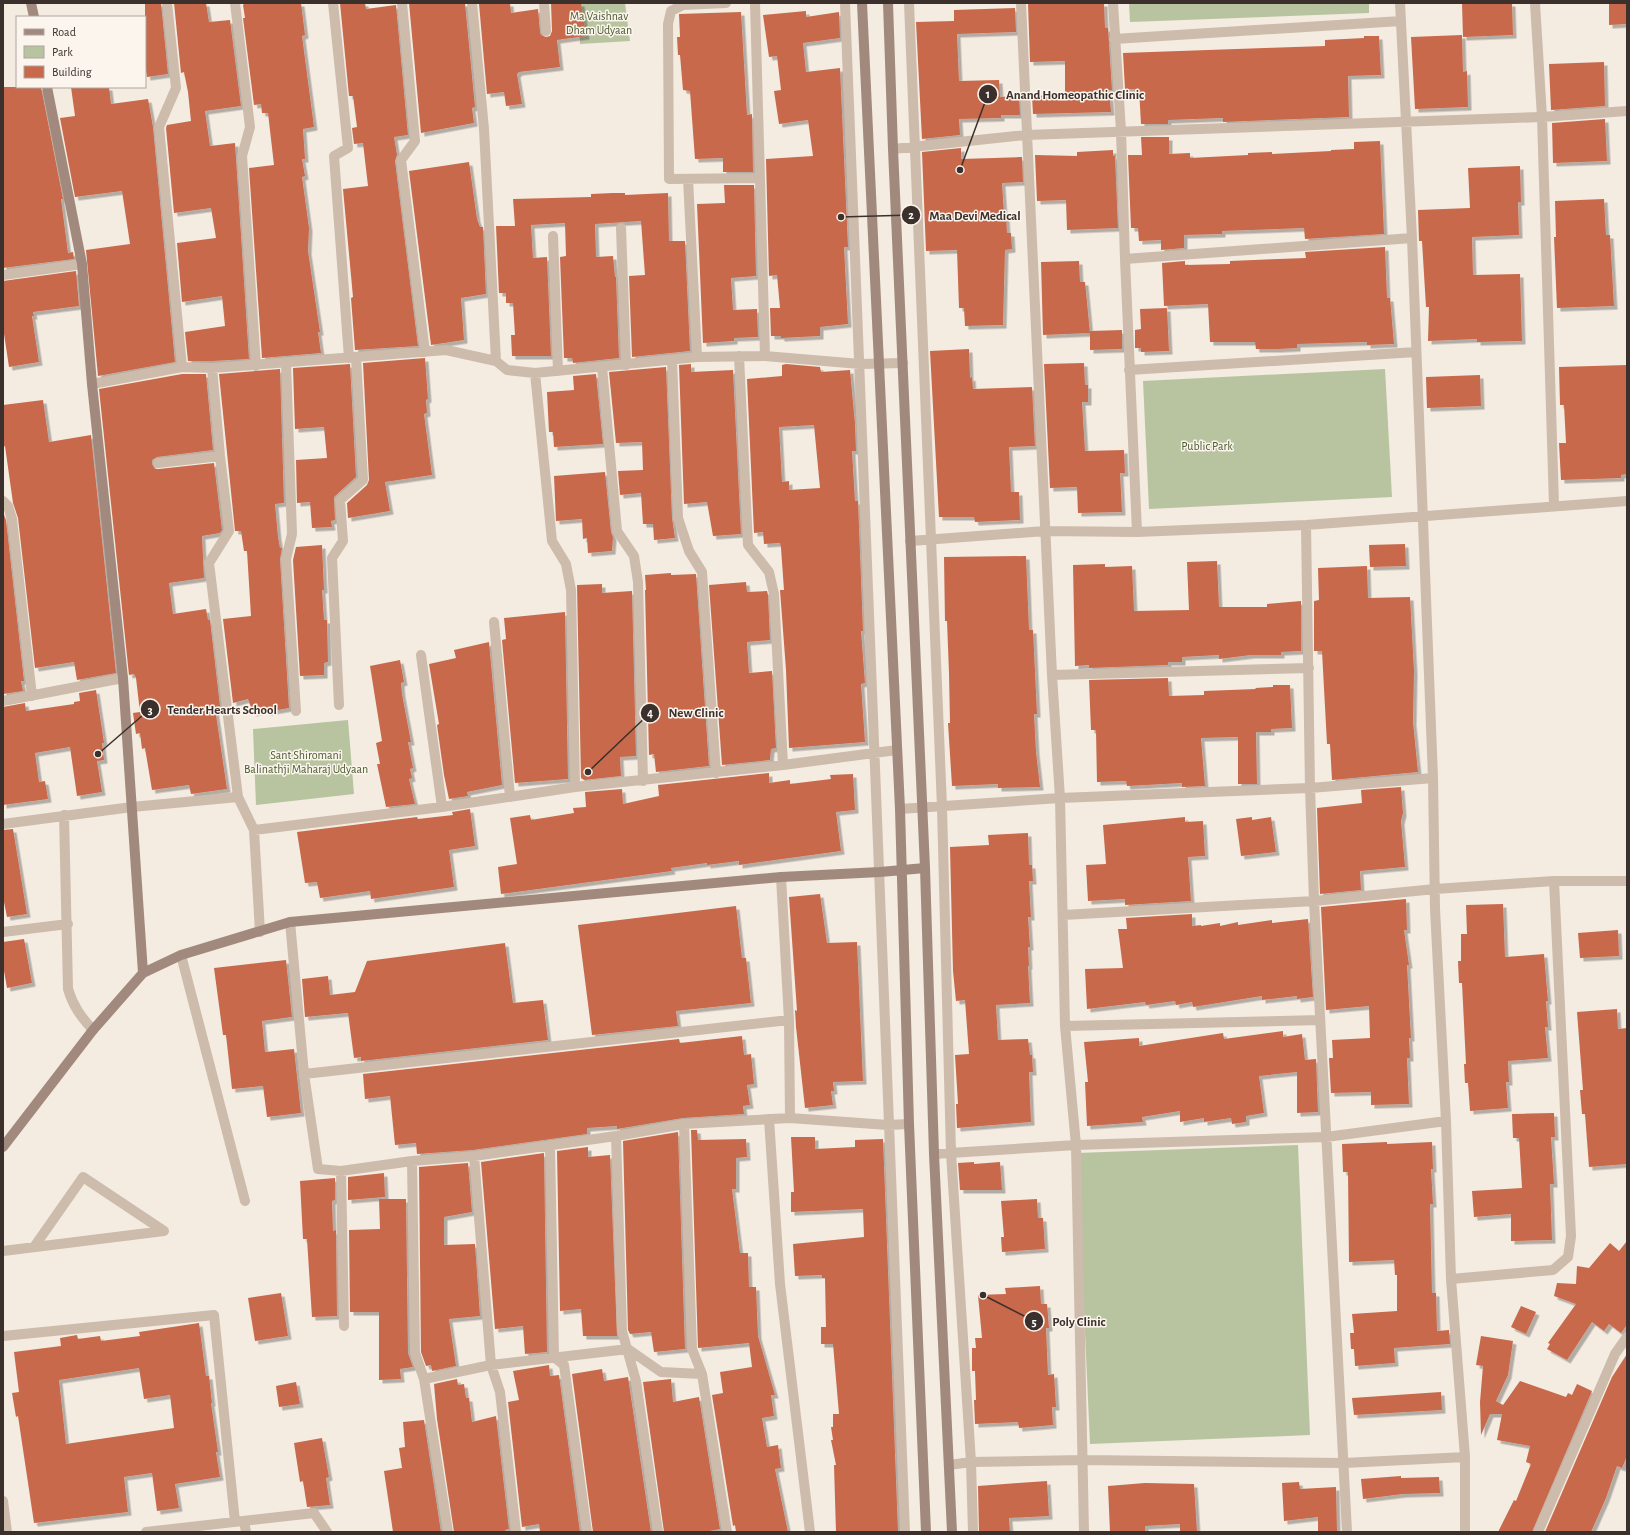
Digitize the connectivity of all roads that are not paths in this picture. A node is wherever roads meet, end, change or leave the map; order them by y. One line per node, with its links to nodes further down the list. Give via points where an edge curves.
1 (31, 3): 18 (main road)
2 (167, 3): 52 (street, via 176,88 159,127)
3 (235, 3): 51 (street, via 250,127 242,156)
4 (333, 3): 43 (street, via 348,148 334,156)
5 (402, 3): 38 (street, via 415,141 401,160)
6 (472, 3): 45 (street, via 484,129)
7 (544, 3): 20 (street)
8 (726, 3): 31 (street, via 683,5 671,11 668,24 669,179)
9 (755, 3): 30 (street)
10 (845, 3): 48 (street)
11 (862, 3): 50 (main road)
12 (888, 3): 29 (main road)
13 (909, 3): 28 (street)
14 (1021, 3): 27 (street)
15 (1113, 3): 21 (street)
16 (1400, 3): 19 (street)
17 (1535, 3): 24 (street)
18 (34, 16)
19 (1401, 21): 21 (street); 25 (street)
20 (546, 31)
21 (1114, 39): 26 (street)
22 (48, 88): 36 (main road)
23 (1627, 111): 24 (street)
24 (1542, 117): 25 (street); 63 (street)
25 (1406, 122): 26 (street); 34 (street)
26 (1121, 131): 27 (street); 35 (street)
27 (1026, 136): 28 (street); 66 (street)
28 (916, 147): 29 (street); 68 (street)
29 (893, 149): 47 (main road)
30 (760, 178): 31 (street); 41 (street)
31 (688, 179): 42 (street)
32 (621, 228): 49 (street)
33 (553, 236): 56 (street)
34 (1412, 238): 35 (street); 39 (street)
35 (1124, 259): 55 (street)
36 (82, 264): 37 (street); 58 (main road)
37 (3, 275)
38 (425, 352): 43 (street); 45 (street, via 446,350)
39 (1416, 352): 55 (street); 64 (street)
40 (739, 356): 41 (street); 42 (street); 81 (street, via 748,545 769,572 774,594)
41 (765, 356): 48 (street)
42 (697, 357): 44 (street)
43 (353, 358): 46 (street); 77 (street, via 363,480 340,500 343,541 332,558)
44 (672, 360): 49 (street); 82 (street, via 678,518 689,551 702,572)
45 (496, 361): 57 (street, via 507,370)
46 (286, 363): 51 (street); 78 (street, via 292,534 286,559)
47 (903, 363): 50 (street); 69 (main road)
48 (860, 364): 50 (street); 80 (street)
49 (626, 365): 53 (street)
50 (879, 365): 79 (main road)
51 (256, 366): 54 (street)
52 (182, 367): 54 (street); 58 (street)
53 (602, 367): 56 (street); 84 (street, via 617,531 634,556 638,582)
54 (212, 368): 59 (street)
55 (1130, 370): 67 (street)
56 (558, 372): 57 (street)
57 (535, 373): 85 (street, via 552,541 566,564 570,590)
58 (92, 384): 74 (main road)
59 (220, 456): 60 (street); 87 (street, via 229,532 210,563)
60 (158, 463)
61 (3, 501): 75 (street, via 8,506 12,519)
62 (1627, 501): 63 (street)
63 (1554, 505): 64 (street)
64 (1422, 515): 65 (street); 83 (street)
65 (1306, 525): 67 (street); 72 (street)
66 (1045, 531): 67 (street); 68 (street); 73 (street)
67 (1137, 532)
68 (932, 540): 69 (street); 90 (street)
69 (910, 541): 93 (main road)
70 (494, 622): 88 (street)
71 (421, 655): 92 (street)
72 (1309, 668): 73 (street); 86 (street)
73 (1052, 675): 89 (street)
74 (123, 678): 75 (street); 91 (main road)
75 (32, 696): 76 (street)
76 (3, 701)
77 (339, 705)
78 (296, 711)
79 (897, 750): 80 (street); 94 (main road)
80 (875, 752): 81 (street); 100 (street)
81 (784, 765): 82 (street)
82 (716, 773): 84 (street)
83 (1434, 778): 86 (street); 104 (street)
84 (643, 781): 85 (street)
85 (575, 787): 88 (street)
86 (1310, 788): 89 (street); 105 (street)
87 (238, 797): 91 (street); 97 (street)
88 (510, 797): 92 (street)
89 (1060, 798): 90 (street); 106 (street)
90 (942, 806): 93 (street); 129 (street)
91 (132, 807): 95 (street); 112 (main road)
92 (442, 807): 97 (street)
93 (921, 808): 94 (street); 98 (main road)
94 (900, 809): 99 (main road)
95 (64, 816): 96 (street); 108 (street)
96 (3, 824)
97 (254, 830): 110 (street)
98 (925, 868): 99 (main road); 130 (main road)
99 (902, 869): 100 (main road); 123 (main road)
100 (880, 872): 101 (main road); 122 (street)
101 (780, 877): 107 (main road); 113 (street)
102 (1554, 881): 103 (street); 104 (street); 137 (street, via 1571,1236 1568,1257 1553,1270)
103 (1627, 881)
104 (1435, 889): 105 (street); 120 (street)
105 (1314, 901): 106 (street); 114 (street)
106 (1063, 915): 115 (street)
107 (290, 922): 110 (main road); 117 (street)
108 (68, 924): 109 (street); 116 (street, via 68,989 78,1012)
109 (3, 932)
110 (260, 932): 111 (main road)
111 (181, 955): 112 (main road); 134 (street)
112 (143, 973): 116 (main road)
113 (789, 1020): 117 (street); 118 (street)
114 (1320, 1020): 115 (street); 125 (street)
115 (1065, 1026): 127 (street)
116 (93, 1030): 128 (main road)
117 (304, 1074): 133 (street, via 318,1169)
118 (790, 1118): 119 (street); 122 (street)
119 (769, 1119): 121 (street); 165 (street, via 780,1284)
120 (1446, 1121): 125 (street); 137 (street)
121 (684, 1124): 124 (street); 144 (street, via 692,1349)
122 (888, 1124): 123 (street); 166 (street)
123 (909, 1124): 167 (main road)
124 (616, 1136): 126 (street); 141 (street, via 622,1332)
125 (1326, 1136): 127 (street); 149 (street)
126 (550, 1145): 131 (street); 142 (street)
127 (1076, 1145): 129 (street); 147 (street)
128 (3, 1147)
129 (951, 1153): 130 (street); 148 (street)
130 (934, 1154): 150 (main road)
131 (474, 1156): 132 (street); 143 (street)
132 (412, 1161): 133 (street); 145 (street, via 415,1353)
133 (341, 1170): 138 (street)
134 (244, 1201)
135 (34, 1247): 135 (street, via 110,1238 164,1231 83,1177); 136 (street)
136 (3, 1251)
137 (1451, 1279): 146 (street)
138 (344, 1326)
139 (3, 1336): 153 (street, via 214,1315)
140 (1627, 1337): 173 (street, via 1615,1354)
141 (628, 1349): 142 (street); 144 (street, via 661,1372); 163 (street, via 636,1381)
142 (554, 1356): 143 (street); 162 (street, via 564,1365)
143 (490, 1365): 145 (street); 161 (street, via 500,1392)
144 (702, 1374): 164 (street)
145 (424, 1379): 160 (street)
146 (1465, 1457): 149 (street); 172 (street)
147 (1083, 1460): 148 (street); 149 (street); 170 (street)
148 (971, 1462): 150 (street); 169 (street)
149 (1344, 1463): 171 (street)
150 (949, 1465): 168 (main road)
151 (3, 1501): 155 (street)
152 (314, 1513): 153 (street); 158 (street); 159 (street)
153 (240, 1522): 154 (street); 157 (street)
154 (176, 1530): 156 (street)
155 (7, 1532)
156 (146, 1532)
157 (246, 1532)
158 (317, 1532)
159 (327, 1532)
160 (448, 1532)
161 (516, 1532)
162 (587, 1532)
163 (658, 1532)
164 (727, 1532)
165 (810, 1532)
166 (905, 1532)
167 (926, 1532)
168 (952, 1532)
169 (973, 1532)
170 (1084, 1532)
171 (1347, 1532)
172 (1465, 1532)
173 (1538, 1532)

